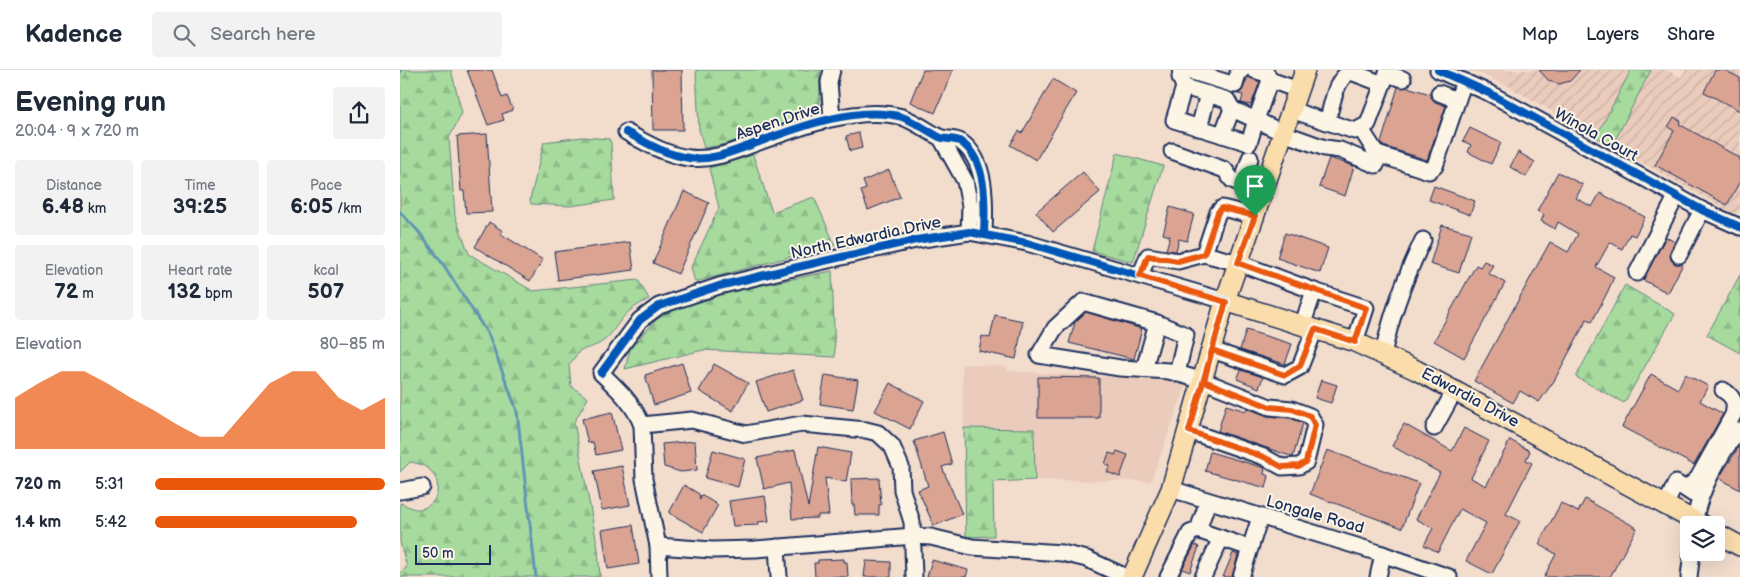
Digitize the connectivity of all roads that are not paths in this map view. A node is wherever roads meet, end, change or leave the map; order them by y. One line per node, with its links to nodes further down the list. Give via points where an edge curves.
1 (832, 70): 19 (street, via 829,82)
2 (1181, 70): 12 (street)
3 (1186, 70): 4 (street, via 1235,85)
4 (1242, 70)
5 (1254, 70): 10 (street, via 1268,74)
6 (1304, 70): 13 (main road)
7 (1438, 70): 11 (street, Winola Court)
8 (1386, 76): 9 (street); 21 (street, via 1346,74 1340,81); 23 (street, via 1368,124)
9 (1403, 79)
10 (1270, 80): 13 (street); 20 (street)
11 (1464, 81): 16 (street); 32 (street, Winola Court, via 1490,92)
12 (1184, 87): 15 (street); 22 (street, via 1174,120)
13 (1298, 90): 18 (main road)
14 (1439, 93): 16 (street)
15 (1208, 94): 17 (street, via 1227,100); 22 (street)
16 (1457, 100): 23 (street, via 1435,166 1429,171 1377,154)
17 (1232, 109): 20 (street); 26 (street)
18 (1291, 110): 21 (street); 25 (main road)
19 (832, 118): 24 (street, Aspen Drive, via 714,157 689,158 670,153); 36 (street, Aspen Drive, via 887,114 916,122 941,138 959,140 973,157 984,193)
20 (1256, 120): 25 (street); 26 (street, via 1249,143)
21 (1327, 122): 23 (street, via 1355,131)
22 (1199, 128): 26 (street)
23 (1361, 129)
24 (626, 132)
25 (1283, 133): 29 (street); 31 (main road)
26 (1222, 135)
27 (1172, 152): 30 (street, via 1224,170 1232,180)
28 (1250, 158): 30 (street)
29 (1376, 165)
30 (1242, 184): 31 (street)
31 (1263, 192): 34 (main road)
32 (1677, 195): 33 (street, Winola Court); 41 (street)
33 (1702, 210): 35 (street, Winola Court); 39 (street)
34 (1255, 216): 38 (street, via 1222,208); 40 (main road)
35 (1740, 227)
36 (977, 233): 42 (street, North Edwardia Drive); 55 (street, North Edwardia Drive, via 916,240 789,269 707,289 659,306 640,320 601,373 630,401)
37 (1423, 240): 49 (street, via 1402,285)
38 (1204, 254): 40 (street); 42 (street, via 1178,261 1148,256)
39 (1679, 255)
40 (1238, 263): 43 (street); 44 (main road)
41 (1637, 273)
42 (1140, 276): 44 (street, North Edwardia Drive)
43 (1314, 290): 46 (street); 47 (street, via 1366,308)
44 (1226, 302): 46 (main road, Edwardia Drive); 48 (main road)
45 (1157, 323): 50 (street); 50 (street, via 1083,302 1055,328 1039,354); 51 (street, via 1186,335)
46 (1309, 327): 47 (main road, Edwardia Drive); 48 (street, via 1300,366 1285,375)
47 (1355, 342): 49 (main road, Edwardia Drive)
48 (1212, 350): 52 (main road)
49 (1383, 355): 53 (main road, Edwardia Drive)
50 (1144, 370): 51 (street)
51 (1177, 373): 52 (street)
52 (1204, 381): 58 (main road); 58 (street, via 1270,407 1292,409 1310,416 1315,425 1306,462 1282,467 1264,457)
53 (1454, 390): 56 (street); 65 (main road, Edwardia Drive)
54 (1723, 390): 61 (street, via 1731,395 1735,404 1732,415 1698,478)
55 (642, 425): 70 (street, via 692,420 746,434 802,424 878,433 892,446 898,458); 73 (street, via 644,479)
56 (1434, 428)
57 (1740, 430): 63 (street, via 1729,442)
58 (1189, 431): 60 (main road)
59 (422, 487): 62 (street)
60 (1171, 489): 64 (street, Longale Road); 79 (main road)
61 (1686, 489): 63 (street); 65 (street, via 1676,482)
62 (400, 491)
63 (1701, 498): 67 (street)
64 (1208, 501): 68 (street, Longale Road); 69 (street)
65 (1666, 504): 66 (main road, Edwardia Drive)
66 (1685, 516)
67 (1698, 516)
68 (1260, 517): 76 (street); 77 (street, Longale Road)
69 (1197, 530): 71 (street); 84 (street, via 1190,533)
70 (913, 536): 74 (street); 79 (street, via 972,547 1062,554 1087,559); 83 (street)
71 (1221, 538): 76 (street); 85 (street)
72 (1725, 538): 75 (main road)
73 (658, 546): 74 (street, via 712,550); 81 (street)
74 (777, 546): 82 (street)
75 (1740, 546)
76 (1250, 548): 86 (street)
77 (1383, 554): 80 (street, Longale Road); 87 (street)
78 (1691, 561): 88 (street)
79 (1134, 576)
80 (1446, 576)
81 (659, 577)
82 (779, 577)
83 (914, 577)
84 (1168, 577)
85 (1203, 577)
86 (1241, 577)
87 (1378, 577)
88 (1689, 577)

